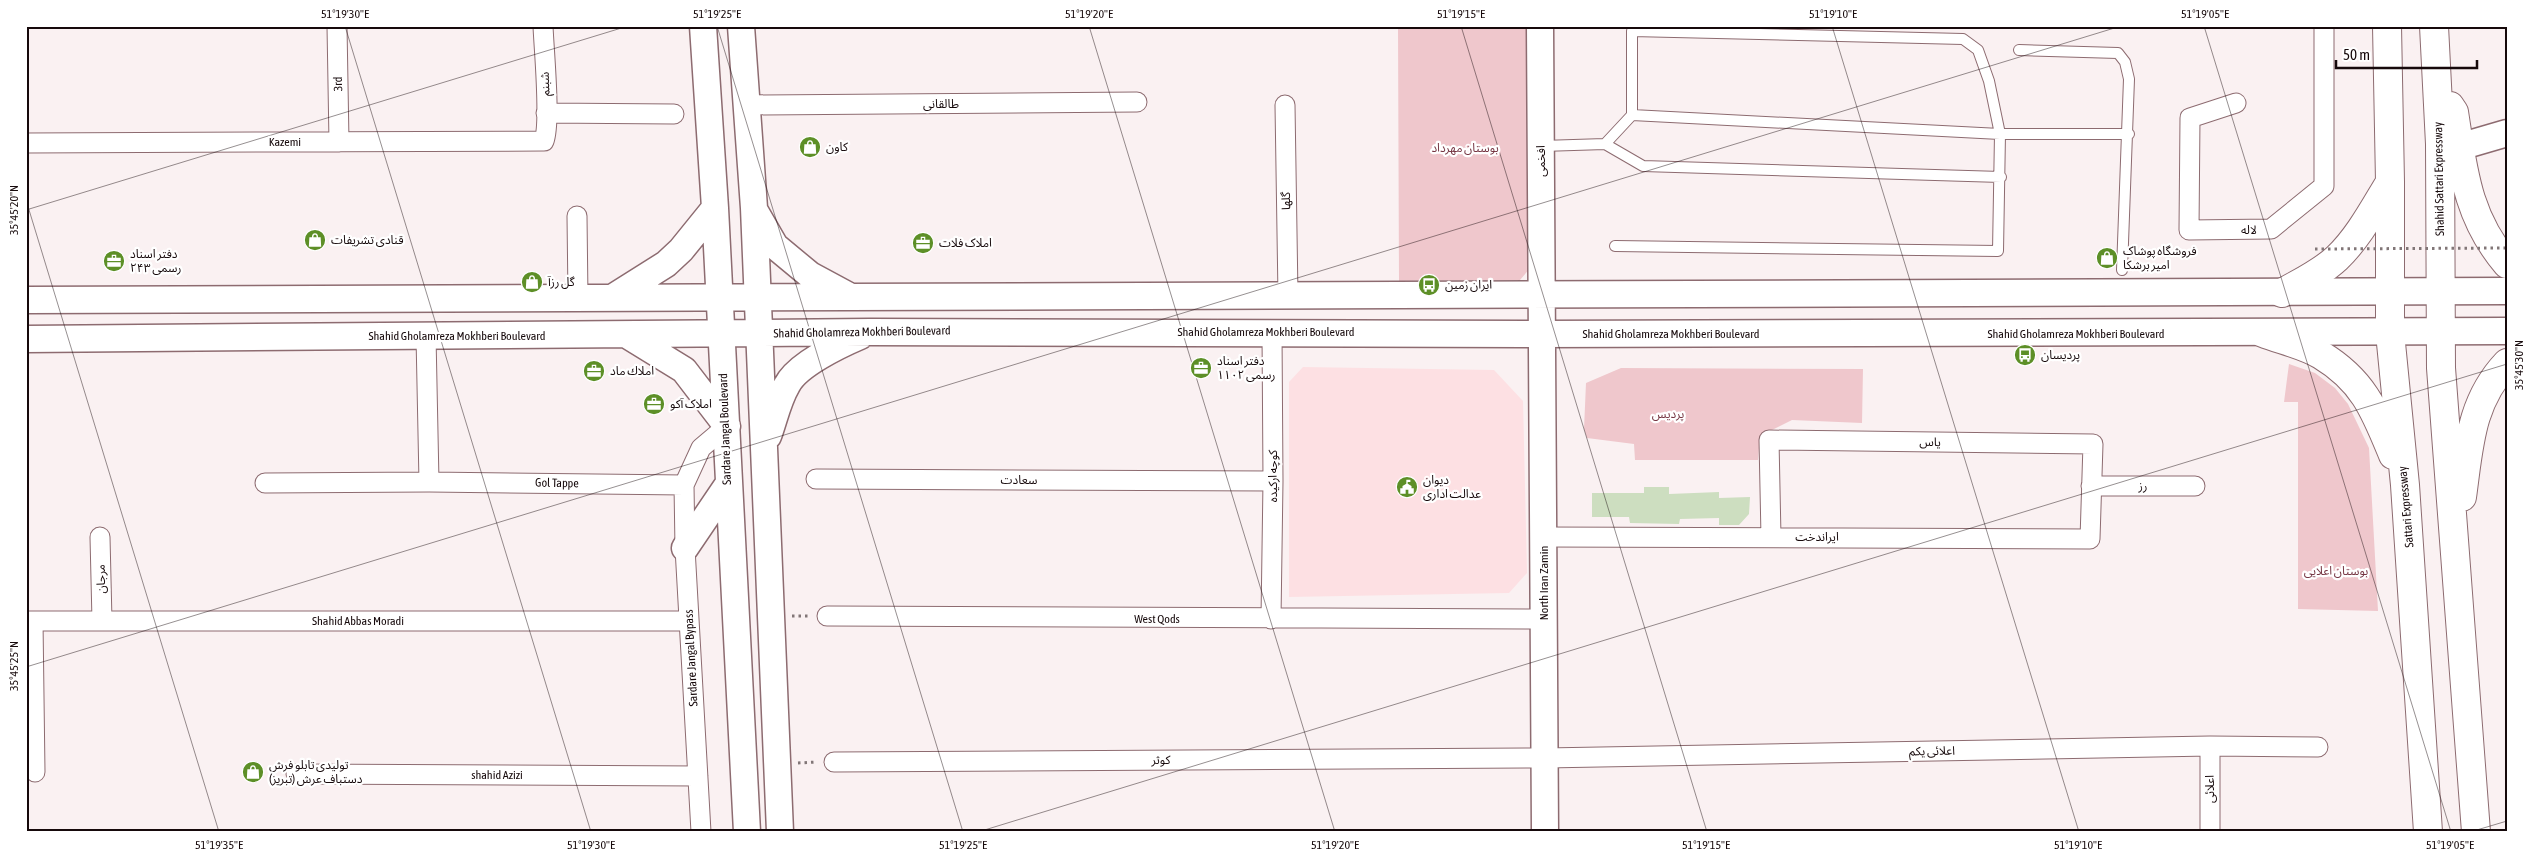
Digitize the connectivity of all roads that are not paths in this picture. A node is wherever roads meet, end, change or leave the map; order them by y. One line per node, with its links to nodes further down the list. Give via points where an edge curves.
1 (337, 26): 22 (street, 3rd)
2 (543, 26): 15 (street, شبنم)
3 (703, 26): 29 (main road, Sardare Jangal Boulevard)
4 (741, 26): 13 (main road)
5 (1540, 26): 25 (main road, افخمی)
6 (2324, 26): 12 (street, لاله, via 2324,186 2271,230 2189,230 2190,118)
7 (2387, 26): 28 (highway)
8 (2434, 26): 10 (highway, Shahid Sattari Expressway)
9 (2018, 50): 20 (lane, via 2118,53 2125,62 2129,79)
10 (2436, 83): 26 (highway, via 2454,112); 36 (highway, Shahid Sattari Expressway, via 2440,144)
11 (1137, 102): 13 (street, طالقانی)
12 (2236, 103)
13 (746, 105): 30 (main road)
14 (1285, 105): 40 (street, گلها)
15 (546, 113): 16 (street); 21 (street, شبنم)
16 (674, 114)
17 (1632, 115): 19 (lane); 19 (lane, via 1632,31 1963,39 1978,50 1989,81); 24 (lane)
18 (2507, 133): 26 (main road)
19 (2000, 134): 20 (lane); 27 (lane)
20 (2129, 134): 34 (lane)
21 (544, 141): 22 (street, Kazemi)
22 (340, 142): 23 (street, Kazemi)
23 (26, 143)
24 (1606, 144): 25 (lane); 27 (lane, via 1643,166)
25 (1541, 146): 39 (main road, افخمی)
26 (2459, 146): 33 (highway, via 2472,209 2486,238)
27 (2001, 177): 32 (lane, via 1998,251)
28 (2390, 182): 35 (highway, Sattari Expressway); 38 (highway, via 2353,241 2337,259)
29 (715, 208): 42 (main road, via 666,264); 43 (main road, Sardare Jangal Boulevard)
30 (754, 208): 44 (main road); 45 (main road, via 775,246 810,275)
31 (577, 216): 41 (street)
32 (1615, 246)
33 (2507, 264)
34 (2122, 270)
35 (2390, 291): 36 (main road); 38 (main road); 54 (highway, Sattari Expressway)
36 (2441, 291): 37 (main road); 50 (highway, Shahid Sattari Expressway)
37 (2507, 291)
38 (2282, 293): 39 (main road)
39 (1542, 295): 40 (main road); 55 (main road, افخمی)
40 (1288, 296): 45 (main road)
41 (578, 298): 42 (main road); 46 (main road)
42 (612, 298): 43 (main road)
43 (718, 298): 44 (main road); 51 (main road, Sardare Jangal Boulevard)
44 (758, 298): 45 (main road); 52 (main road)
45 (852, 298)
46 (26, 300)
47 (2507, 331): 50 (main road, Shahid Gholamreza Mokhberi Boulevard)
48 (871, 332): 49 (main road, Shahid Gholamreza Mokhberi Boulevard); 52 (main road, Shahid Gholamreza Mokhberi Boulevard); 61 (main road, via 836,346 811,362 787,384)
49 (1272, 332): 55 (main road, Shahid Gholamreza Mokhberi Boulevard); 63 (street, کوچه ارکیده)
50 (2442, 332): 54 (main road, Shahid Gholamreza Mokhberi Boulevard); 76 (highway, via 2441,368)
51 (720, 333): 52 (main road, Shahid Gholamreza Mokhberi Boulevard); 56 (main road, Shahid Gholamreza Mokhberi Boulevard); 60 (main road, Sardare Jangal Boulevard)
52 (759, 333): 61 (main road)
53 (2263, 333): 54 (main road, Shahid Gholamreza Mokhberi Boulevard); 55 (main road, Shahid Gholamreza Mokhberi Boulevard); 67 (highway, via 2320,354 2354,381 2376,414)
54 (2390, 333): 67 (highway, Sattari Expressway)
55 (1542, 334): 72 (main road, North Iran Zamin)
56 (627, 335): 57 (main road, Shahid Gholamreza Mokhberi Boulevard); 60 (main road, via 684,370)
57 (426, 336): 58 (main road, Shahid Gholamreza Mokhberi Boulevard); 64 (street)
58 (26, 339)
59 (2507, 363): 76 (highway, via 2482,396 2472,424 2462,502)
60 (727, 426): 66 (street, via 701,448); 68 (main road, Sardare Jangal Boulevard)
61 (764, 448): 92 (main road)
62 (816, 479): 63 (street, سعادت)
63 (1273, 481): 78 (street, کوچه ارکیده)
64 (429, 482): 65 (street, Gol Tappe); 66 (street, Gol Tappe)
65 (265, 483)
66 (684, 485): 75 (street, Sardare Jangal Bypass)
67 (2405, 485): 95 (highway, Sattari Expressway)
68 (728, 486): 75 (main road); 91 (main road, Sardare Jangal Boulevard)
69 (2091, 486): 70 (street, رز); 73 (street, یاس, via 2092,444 1769,440); 74 (street, یاس)
70 (2195, 486)
71 (100, 537): 81 (street, مرجان)
72 (1544, 537): 73 (street, ایراندخت); 79 (main road, North Iran Zamin)
73 (1771, 537): 74 (street, ایراندخت)
74 (2090, 539)
75 (685, 548): 82 (street, Sardare Jangal Bypass)
76 (2458, 586): 96 (highway)
77 (827, 616): 78 (street, West Qods)
78 (1272, 619): 79 (street, West Qods)
79 (1544, 619): 85 (main road, North Iran Zamin)
80 (29, 621): 81 (street, Shahid Abbas Moradi); 87 (street)
81 (102, 621): 82 (street, Shahid Abbas Moradi)
82 (689, 621): 89 (street, Sardare Jangal Bypass)
83 (2210, 746): 84 (street, اعلائی یکم); 85 (street, اعلائی یکم); 94 (street, اعلائی)
84 (2318, 747)
85 (1545, 758): 86 (street, کوثر); 93 (main road, North Iran Zamin)
86 (834, 762)
87 (35, 772)
88 (296, 774): 89 (street, shahid Azizi)
89 (698, 776): 90 (street, Sardare Jangal Bypass)
90 (701, 832)
91 (747, 832)
92 (780, 832)
93 (1545, 832)
94 (2210, 832)
95 (2428, 832)
96 (2476, 832)

